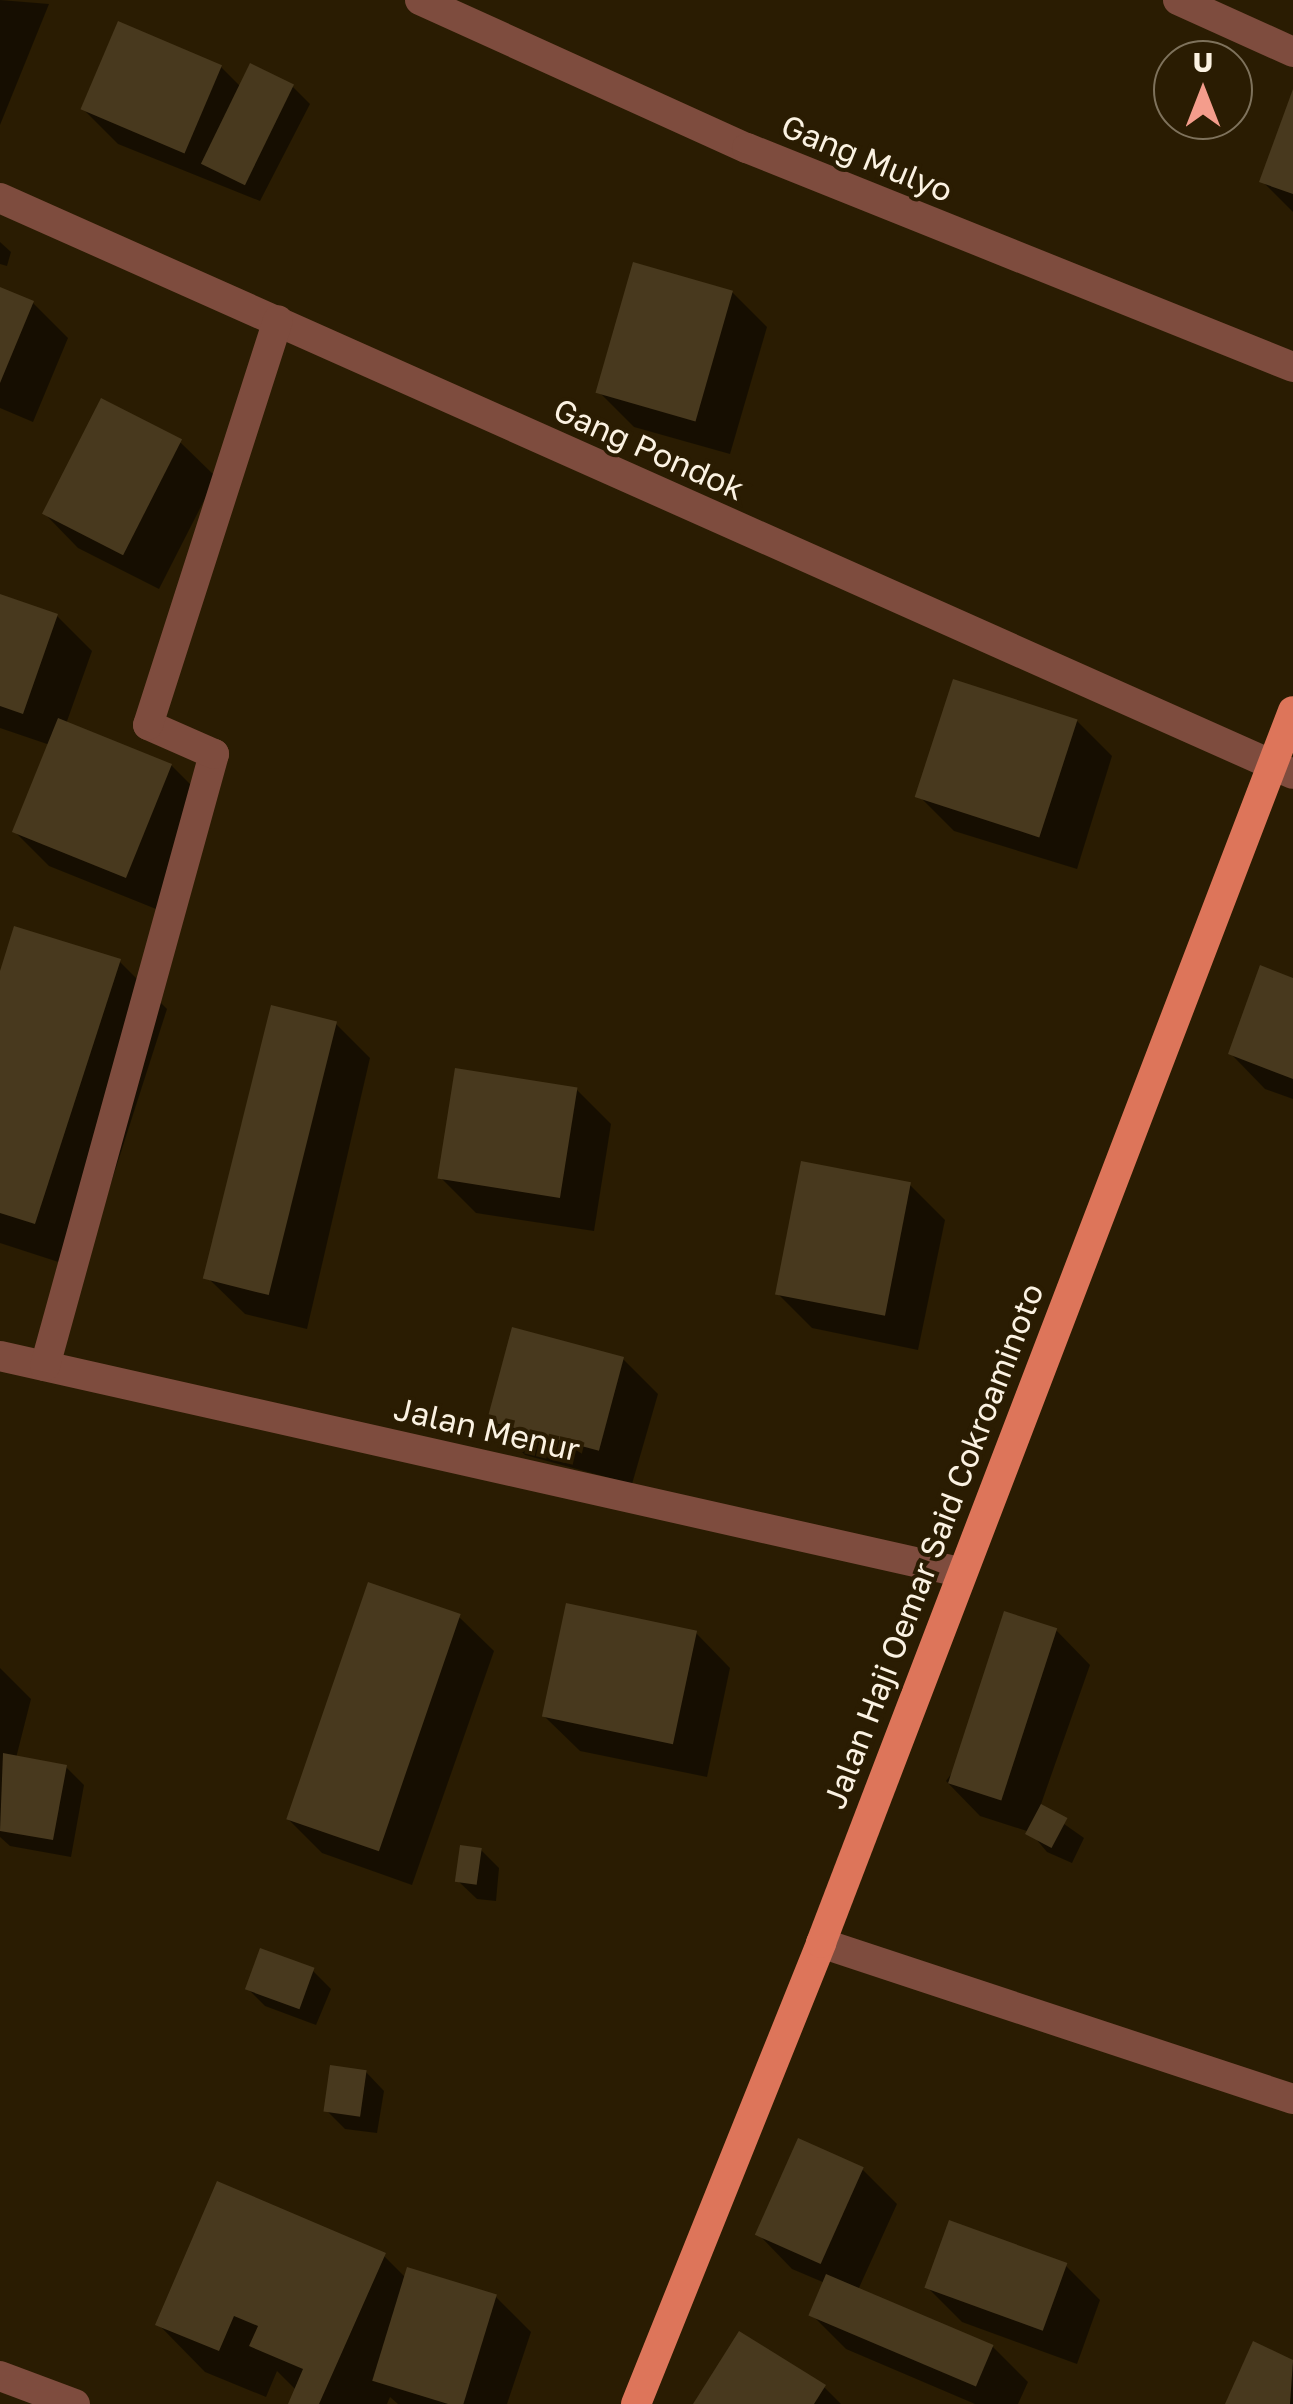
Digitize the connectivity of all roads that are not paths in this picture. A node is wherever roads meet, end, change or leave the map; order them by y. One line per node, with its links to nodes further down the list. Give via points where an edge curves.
1 (420, 0): 6 (street, Gang Mulyo, via 747,148)
2 (1178, 0): 3 (street)
3 (1293, 52)
4 (0, 198): 5 (street, Gang Pondok)
5 (278, 320): 8 (street, Gang Pondok); 10 (street, via 148,726 214,754)
6 (1293, 367)
7 (1293, 711): 8 (main road, Jalan Haji Oemar Said Cokroaminoto)
8 (1281, 770): 11 (main road, Jalan Haji Oemar Said Cokroaminoto)
9 (0, 1356): 10 (street, Jalan Menur)
10 (46, 1366): 11 (street, Jalan Menur)
11 (959, 1572): 12 (main road, Jalan Haji Oemar Said Cokroaminoto)
12 (821, 1943): 13 (street); 16 (main road, Jalan Haji Oemar Said Cokroaminoto)
13 (1293, 2099)
14 (0, 2376): 15 (street)
15 (75, 2404)
16 (636, 2404)

